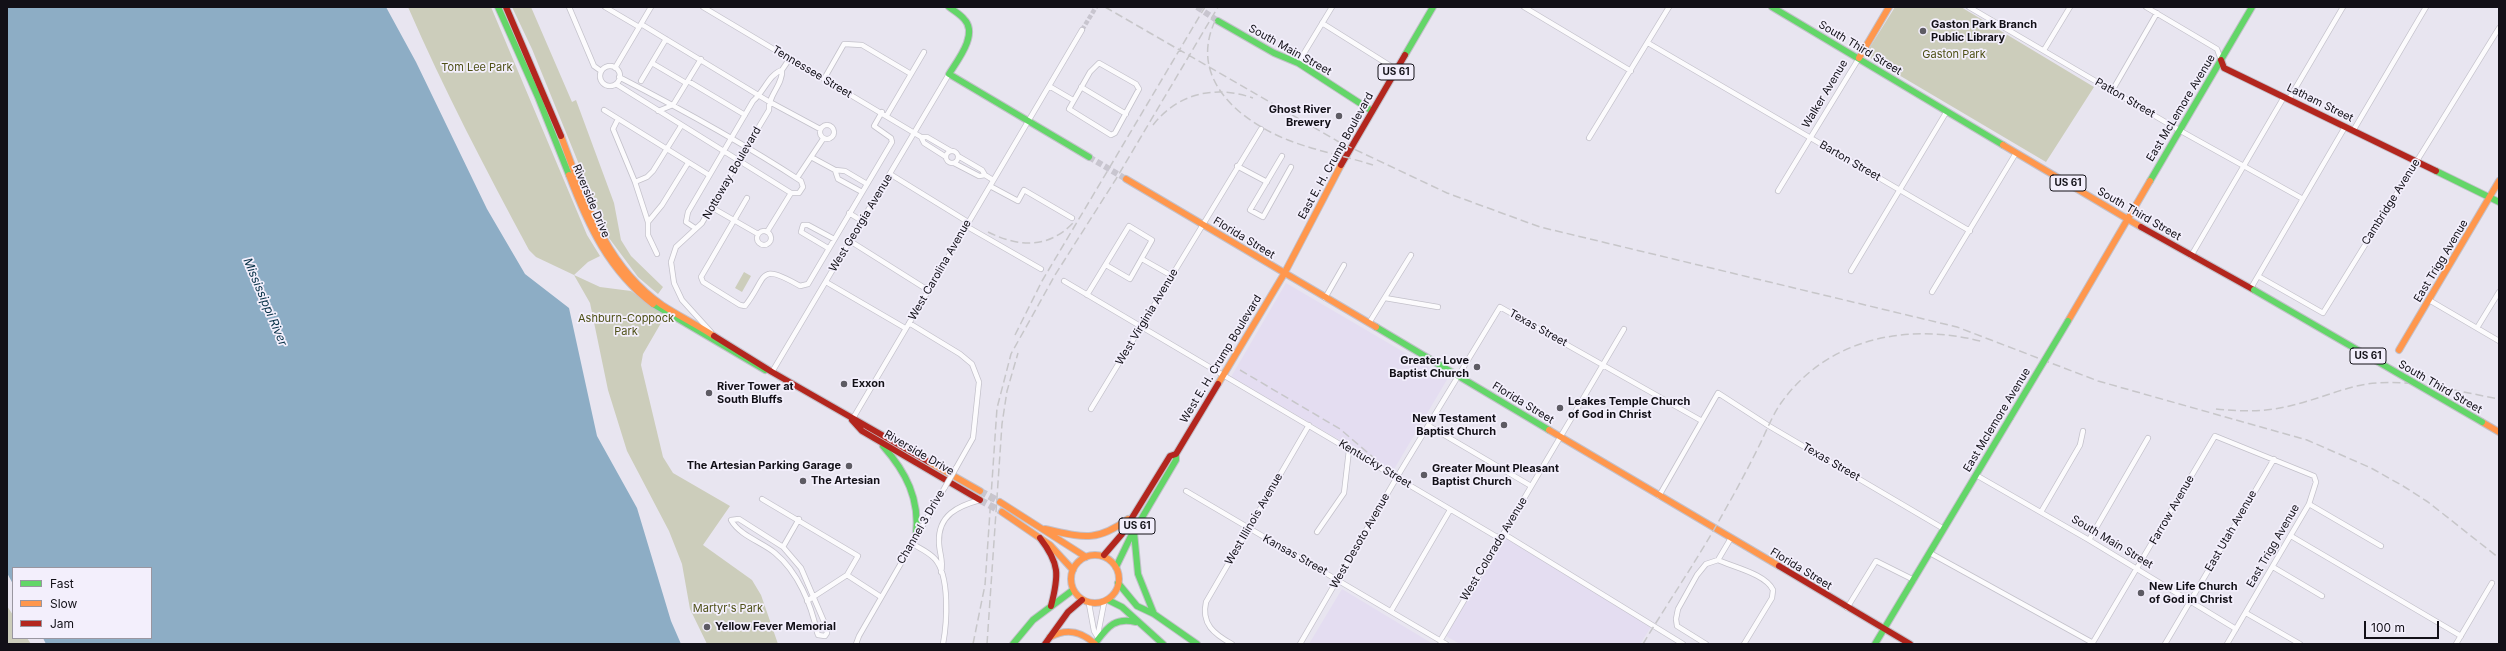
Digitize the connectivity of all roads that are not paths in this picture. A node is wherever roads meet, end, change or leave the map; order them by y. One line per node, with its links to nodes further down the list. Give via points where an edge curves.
1 (498, 7): 163 (main road, Riverside Drive, via 538,97 587,222 612,265 638,294 659,309 758,367)
2 (506, 7): 159 (main road, Riverside Drive, via 545,94 593,220 604,241 622,268 648,294)
3 (569, 7): 40 (street, via 594,66)
4 (605, 7): 23 (street)
5 (651, 7): 23 (street)
6 (703, 7): 30 (street, Tennessee Street)
7 (950, 7): 42 (main road, via 966,19 968,37)
8 (1332, 7): 22 (street)
9 (1433, 7): 38 (main road, East E. H. Crump Boulevard / US 61)
10 (1524, 7): 39 (street)
11 (1668, 7): 27 (street)
12 (1772, 7): 31 (main road, South Third Street / US 61)
13 (1889, 7): 31 (main road, Walker Avenue)
14 (1969, 7): 28 (street, Patton Street)
15 (2070, 7): 28 (street)
16 (2146, 7): 20 (street, Latham Street)
17 (2252, 7): 33 (main road, East McLemore Avenue)
18 (2344, 7): 52 (street)
19 (2426, 7): 70 (street)
20 (2157, 13): 33 (street, Latham Street, via 2217,49); 50 (street)
21 (1218, 21): 35 (main road, South Main Street, via 1274,53)
22 (1322, 23): 35 (street); 38 (street)
23 (640, 26): 26 (street); 36 (street)
24 (2499, 28): 88 (street, Cambridge Avenue)
25 (1082, 30): 48 (street, West Carolina Avenue)
26 (666, 39): 32 (street); 34 (street)
27 (1648, 43): 39 (street); 75 (street, Barton Street)
28 (2044, 50): 50 (street, Patton Street)
29 (924, 52): 41 (street)
30 (790, 58): 37 (street, Nottoway Boulevard); 44 (street, Tennessee Street)
31 (1859, 58): 59 (main road, South Third Street / US 61); 75 (street, Walker Avenue)
32 (701, 59): 46 (street); 51 (street)
33 (2221, 60): 52 (main road, Latham Street, via 2224,68); 69 (main road, East McLemore Avenue)
34 (652, 63): 45 (street); 46 (street)
35 (1298, 63): 58 (main road, South Main Street)
36 (615, 68): 40 (street, via 609,66); 43 (street)
37 (782, 70): 51 (street, Nottoway Boulevard, via 776,72); 54 (street, Nottoway Boulevard, via 782,76)
38 (1397, 70): 58 (main road, East E. H. Crump Boulevard / US 61)
39 (1632, 70): 74 (street)
40 (601, 71): 47 (street, via 602,83 610,86)
41 (911, 74): 44 (street, via 862,45 844,44); 60 (street)
42 (949, 74): 64 (main road); 71 (street, West Georgia Avenue)
43 (619, 77): 47 (street); 55 (street)
44 (824, 79): 60 (street, Tennessee Street)
45 (641, 81)
46 (687, 82): 55 (street); 62 (street)
47 (616, 84): 57 (street)
48 (1049, 86): 53 (street); 64 (street, West Carolina Avenue)
49 (1081, 87): 53 (street); 61 (street); 61 (street, via 1099,63 1136,84 1139,90)
50 (2112, 91): 69 (street, Patton Street)
51 (760, 95): 54 (street); 62 (street, Nottoway Boulevard)
52 (2287, 98): 66 (main road, Latham Street); 92 (street)
53 (1073, 100): 61 (street, via 1070,111 1111,135 1115,133)
54 (768, 101): 67 (street); 77 (street, Nottoway Boulevard, via 769,110)
55 (673, 105): 57 (street); 73 (street)
56 (604, 110): 63 (street)
57 (658, 111): 65 (street)
58 (1372, 111): 138 (main road, East E. H. Crump Boulevard / US 61, via 1334,176)
59 (1947, 111): 81 (main road, South Third Street / US 61); 106 (street)
60 (885, 114): 71 (street, Tennessee Street); 104 (street, via 874,126 892,142)
61 (1126, 114)
62 (745, 115): 73 (street, Nottoway Boulevard)
63 (618, 119): 78 (street); 102 (street, via 614,129)
64 (1028, 121): 83 (main road); 100 (street, West Carolina Avenue)
65 (680, 126): 78 (street); 80 (street)
66 (2345, 127): 70 (main road, Latham Street); 112 (street)
67 (820, 129): 76 (street); 76 (street, via 829,125 834,130 830,139)
68 (1261, 129): 91 (street, West Virginia Avenue)
69 (2179, 130): 92 (street, Patton Street); 117 (main road, East McLemore Avenue)
70 (2353, 131): 88 (main road, Latham Street)
71 (914, 133): 72 (street, Tennessee Street); 95 (street, West Georgia Avenue)
72 (921, 137): 79 (street, Tennessee Street, via 927,137); 86 (street, Tennessee Street, via 924,143)
73 (732, 138): 77 (street); 80 (street, Nottoway Boulevard)
74 (1590, 138)
75 (1810, 138): 106 (street, Barton Street); 108 (street, Walker Avenue)
76 (823, 139): 85 (street)
77 (746, 148): 87 (street, Nottoway Boulevard); 98 (street)
78 (666, 150): 89 (street); 102 (street, via 653,171)
79 (951, 151): 82 (street); 86 (street)
80 (723, 152): 87 (street); 97 (street, Nottoway Boulevard)
81 (2016, 152): 117 (main road, South Third Street / US 61); 124 (street)
82 (958, 156): 90 (street); 96 (street, via 982,170)
83 (1089, 156)
84 (1282, 156): 103 (street)
85 (811, 157): 94 (street); 98 (street)
86 (946, 157): 90 (street, via 948,162)
87 (738, 161): 109 (street); 114 (street, Nottoway Boulevard)
88 (2416, 162): 111 (main road, Latham Street); 140 (street, Cambridge Avenue, via 2323,313)
89 (688, 163): 97 (street); 120 (street, via 662,205)
90 (954, 163): 96 (street, via 979,176)
91 (1238, 166): 103 (street); 122 (street, West Virginia Avenue)
92 (2244, 166): 112 (street, Patton Street); 132 (street)
93 (1291, 168): 103 (street, via 1263,217 1250,210)
94 (835, 170): 104 (street, via 845,171); 107 (street, via 838,179)
95 (890, 174): 119 (street, West Georgia Avenue); 121 (street)
96 (985, 175): 100 (street)
97 (709, 176): 123 (street, Nottoway Boulevard, via 685,218 689,225)
98 (797, 178): 109 (street, via 803,187 799,193)
99 (1126, 179): 122 (main road, Florida Street)
100 (993, 180): 105 (street, West Carolina Avenue)
101 (2499, 181): 111 (main road, East Trigg Avenue)
102 (635, 182): 120 (street)
103 (1266, 182)
104 (866, 184): 107 (street)
105 (990, 186): 116 (street, via 1018,201 1024,190); 121 (street, West Carolina Avenue)
106 (1900, 190): 124 (street, Barton Street); 137 (street)
107 (862, 191): 115 (street)
108 (1778, 191)
109 (791, 193): 125 (street)
110 (747, 198): 118 (street)
111 (2489, 198): 113 (main road, Latham Street); 150 (main road, East Trigg Avenue)
112 (2303, 199): 140 (street)
113 (2499, 202)
114 (712, 207): 118 (street); 123 (street, Nottoway Boulevard, via 702,223)
115 (849, 213): 119 (street); 127 (street)
116 (1072, 218)
117 (2126, 219): 132 (main road, South Third Street / US 61); 179 (main road, East Mclemore Avenue, bridge)
118 (734, 220): 126 (street); 129 (street, via 701,277 703,282 740,305 747,303 766,274 775,273 800,286 806,286)
119 (862, 221): 128 (street, West Georgia Avenue)
120 (648, 222): 130 (street, via 648,235)
121 (967, 224): 136 (street); 143 (street, West Carolina Avenue)
122 (1202, 224): 138 (main road, Florida Street); 139 (street, West Virginia Avenue)
123 (695, 228): 159 (street, via 676,247 671,270 682,300)
124 (1970, 231): 145 (street)
125 (768, 232): 126 (street, via 762,231); 126 (street, via 770,240 765,245 758,243)
126 (758, 234)
127 (834, 239): 129 (street); 129 (street, via 808,225 803,225 801,232)
128 (850, 241): 142 (street, West Georgia Avenue); 143 (street, via 923,287)
129 (828, 248)
130 (657, 254)
131 (1411, 255): 149 (street)
132 (2191, 256): 144 (main road, South Third Street / US 61)
133 (1142, 259): 135 (street, via 1130,279); 135 (street, via 1152,241 1129,226); 139 (street)
134 (1344, 265): 148 (street)
135 (1106, 266): 147 (street)
136 (1041, 269)
137 (1851, 271)
138 (1284, 274): 148 (main road, Florida Street); 164 (main road, West E. H. Crump Boulevard / US 61)
139 (1172, 276): 155 (street, West Virginia Avenue)
140 (2258, 276): 144 (street)
141 (1064, 281): 147 (street, Kentucky Street)
142 (826, 282): 156 (street); 163 (street, West Georgia Avenue)
143 (931, 287): 154 (street, West Carolina Avenue)
144 (2252, 289): 172 (main road, South Third Street / US 61, bridge)
145 (1932, 292)
146 (2499, 292): 157 (street)
147 (1088, 295): 155 (street, Kentucky Street)
148 (1325, 298): 153 (main road, Florida Street)
149 (1385, 298): 151 (street); 153 (street)
150 (2429, 300): 157 (street); 161 (main road, East Trigg Avenue)
151 (1438, 307)
152 (1500, 307): 162 (street, Texas Street); 165 (street, West Desoto Avenue)
153 (1369, 323): 165 (main road, Florida Street)
154 (909, 324): 156 (street, West Carolina Avenue); 200 (street, Channel 3 Drive, bridge, via 966,359 972,364 979,382 973,438)
155 (1142, 325): 164 (street, Kentucky Street); 166 (street, West Virginia Avenue)
156 (905, 328): 167 (street, West Carolina Avenue)
157 (2477, 328): 160 (street)
158 (1624, 329): 162 (street, West Colorado Avenue)
159 (712, 333): 163 (main road, Riverside Drive)
160 (2499, 341)
161 (2399, 350)
162 (1604, 364): 168 (street, Texas Street); 173 (street, West Colorado Avenue)
163 (772, 372): 167 (main road, Riverside Drive)
164 (1223, 374): 169 (street, Kentucky Street); 177 (main road, West E. H. Crump Boulevard / US 61)
165 (1458, 376): 170 (street, West Desoto Avenue); 173 (main road, Florida Street)
166 (1091, 409)
167 (852, 420): 175 (main road, Riverside Drive, via 862,431); 182 (main road, Riverside Drive, via 866,424)
168 (1702, 421): 184 (street); 196 (street, Texas Street, via 1718,393)
169 (1309, 425): 176 (street, Kentucky Street); 195 (street, West Illinois Avenue)
170 (1430, 426): 180 (street, West Desoto Avenue); 181 (street)
171 (2083, 431): 191 (street, via 2080,445)
172 (2499, 432)
173 (1560, 437): 181 (street, West Colorado Avenue); 184 (main road, Florida Street)
174 (2148, 438): 204 (street)
175 (875, 439): 186 (main road, Riverside Drive); 200 (main road, via 902,470 912,490 919,515)
176 (1349, 450): 180 (street, Kentucky Street); 198 (street, via 1344,494)
177 (1176, 454): 192 (main road, West E. H. Crump Boulevard / US 61, via 1170,456); 197 (main road, West E. H. Crump Boulevard / US 61, via 1176,460)
178 (2274, 459): 188 (street, East Trigg Avenue, via 2314,476 2316,482); 214 (street, Farrow Avenue, via 2215,436); 229 (street, East Utah Avenue)
179 (1976, 475): 191 (street, South Main Street); 196 (main road, East Mclemore Avenue)
180 (1397, 477): 189 (street, Kentucky Street); 218 (street, West Desoto Avenue)
181 (1531, 486): 199 (street, West Colorado Avenue)
182 (980, 491)
183 (1186, 492): 195 (street, Kansas Street)
184 (1659, 496): 203 (main road, Florida Street)
185 (762, 499): 193 (street)
186 (980, 500): 216 (street, via 954,510 944,519 939,542 943,564)
187 (1000, 502): 194 (main road)
188 (2309, 504): 201 (street, East Trigg Avenue); 206 (street)
189 (1450, 510): 199 (street, Kentucky Street, via 1497,537); 233 (street)
190 (1002, 512): 202 (main road)
191 (2041, 512): 204 (street, South Main Street)
192 (1134, 514): 194 (main road, via 1105,536 1088,538); 209 (main road, West E. H. Crump Boulevard / US 61, via 1122,534)
193 (799, 519): 207 (street); 217 (street, via 832,543 858,556)
194 (1042, 528): 210 (main road)
195 (1248, 528): 218 (street, Kansas Street); 249 (street, West Illinois Avenue, via 1208,597 1204,615 1210,629)
196 (1944, 529): 208 (main road, East Mclemore Avenue)
197 (1134, 532): 212 (main road, West E. H. Crump Boulevard / US 61); 235 (main road, via 1136,571 1145,598)
198 (1317, 532)
199 (1504, 534): 241 (street, West Colorado Avenue); 252 (street, Kentucky Street)
200 (916, 535): 205 (street, Channel 3 Drive)
201 (2291, 536): 213 (street, East Trigg Avenue); 239 (street)
202 (1040, 538): 215 (main road, via 1068,561); 231 (main road, via 1049,548 1058,571 1059,581)
203 (1731, 538): 211 (street); 232 (main road, Florida Street)
204 (2088, 540): 214 (street, South Main Street)
205 (911, 543): 216 (street, via 936,560); 225 (street, Channel 3 Drive)
206 (2381, 546)
207 (783, 547): 223 (street, via 801,568); 227 (street, via 739,519 731,520 738,529 775,553 784,562 796,578)
208 (1930, 553): 219 (main road, East Mclemore Avenue); 243 (street)
209 (1104, 555): 210 (main road); 212 (main road)
210 (1086, 557): 215 (main road)
211 (1718, 560): 253 (street, via 1701,568 1676,614 1677,626); 254 (street, via 1748,571 1769,583 1773,590 1772,598)
212 (1116, 567): 220 (main road)
213 (2273, 567): 224 (street); 234 (street, East Trigg Avenue)
214 (2138, 569): 229 (street, South Main Street); 243 (street, Farrow Avenue)
215 (1074, 570): 222 (main road)
216 (941, 574): 245 (street, via 946,618)
217 (847, 575): 223 (street); 225 (street)
218 (1338, 580): 233 (street, Kansas Street); 250 (street, West Desoto Avenue)
219 (1914, 580): 232 (street, via 1877,560 1872,563); 238 (main road, East Mclemore Avenue)
220 (1118, 583): 228 (main road, via 1117,589); 235 (main road, via 1130,600)
221 (2492, 583): 239 (street)
222 (1073, 590): 226 (main road); 231 (main road)
223 (815, 596): 227 (street); 227 (street, via 826,628 825,636 818,635)
224 (2322, 596)
225 (881, 597): 244 (street, Channel 3 Drive)
226 (1082, 600): 230 (main road); 242 (main road, via 1068,612)
227 (807, 601)
228 (1106, 601): 230 (main road); 236 (main road, via 1122,607); 240 (street)
229 (2190, 601): 237 (street, South Main Street); 257 (street, East Utah Avenue)
230 (1089, 604): 240 (street)
231 (1051, 606): 246 (main road, via 1039,613 1022,630)
232 (1847, 608): 238 (main road, Florida Street)
233 (1391, 610): 241 (street, Kansas Street)
234 (2246, 613): 237 (street, East Trigg Avenue); 259 (street)
235 (1154, 614): 248 (main road)
236 (1140, 624): 240 (main road, via 1124,618 1114,622); 247 (main road)
237 (2236, 629): 258 (street, East Trigg Avenue)
238 (1884, 630): 255 (main road, East Mclemore Avenue); 256 (main road, Florida Street)
239 (2461, 636): 260 (street)
240 (1096, 641): 242 (main road, via 1073,630 1058,633)
241 (1440, 641): 251 (street, Kansas Street)
242 (1046, 642)
243 (2092, 643)
244 (856, 644)
245 (942, 644)
246 (1014, 644)
247 (1163, 644)
248 (1197, 644)
249 (1232, 644)
250 (1300, 644)
251 (1446, 644)
252 (1684, 644)
253 (1706, 644)
254 (1744, 644)
255 (1875, 644)
256 (1910, 644)
257 (2165, 644)
258 (2227, 644)
259 (2300, 644)
260 (2456, 644)

